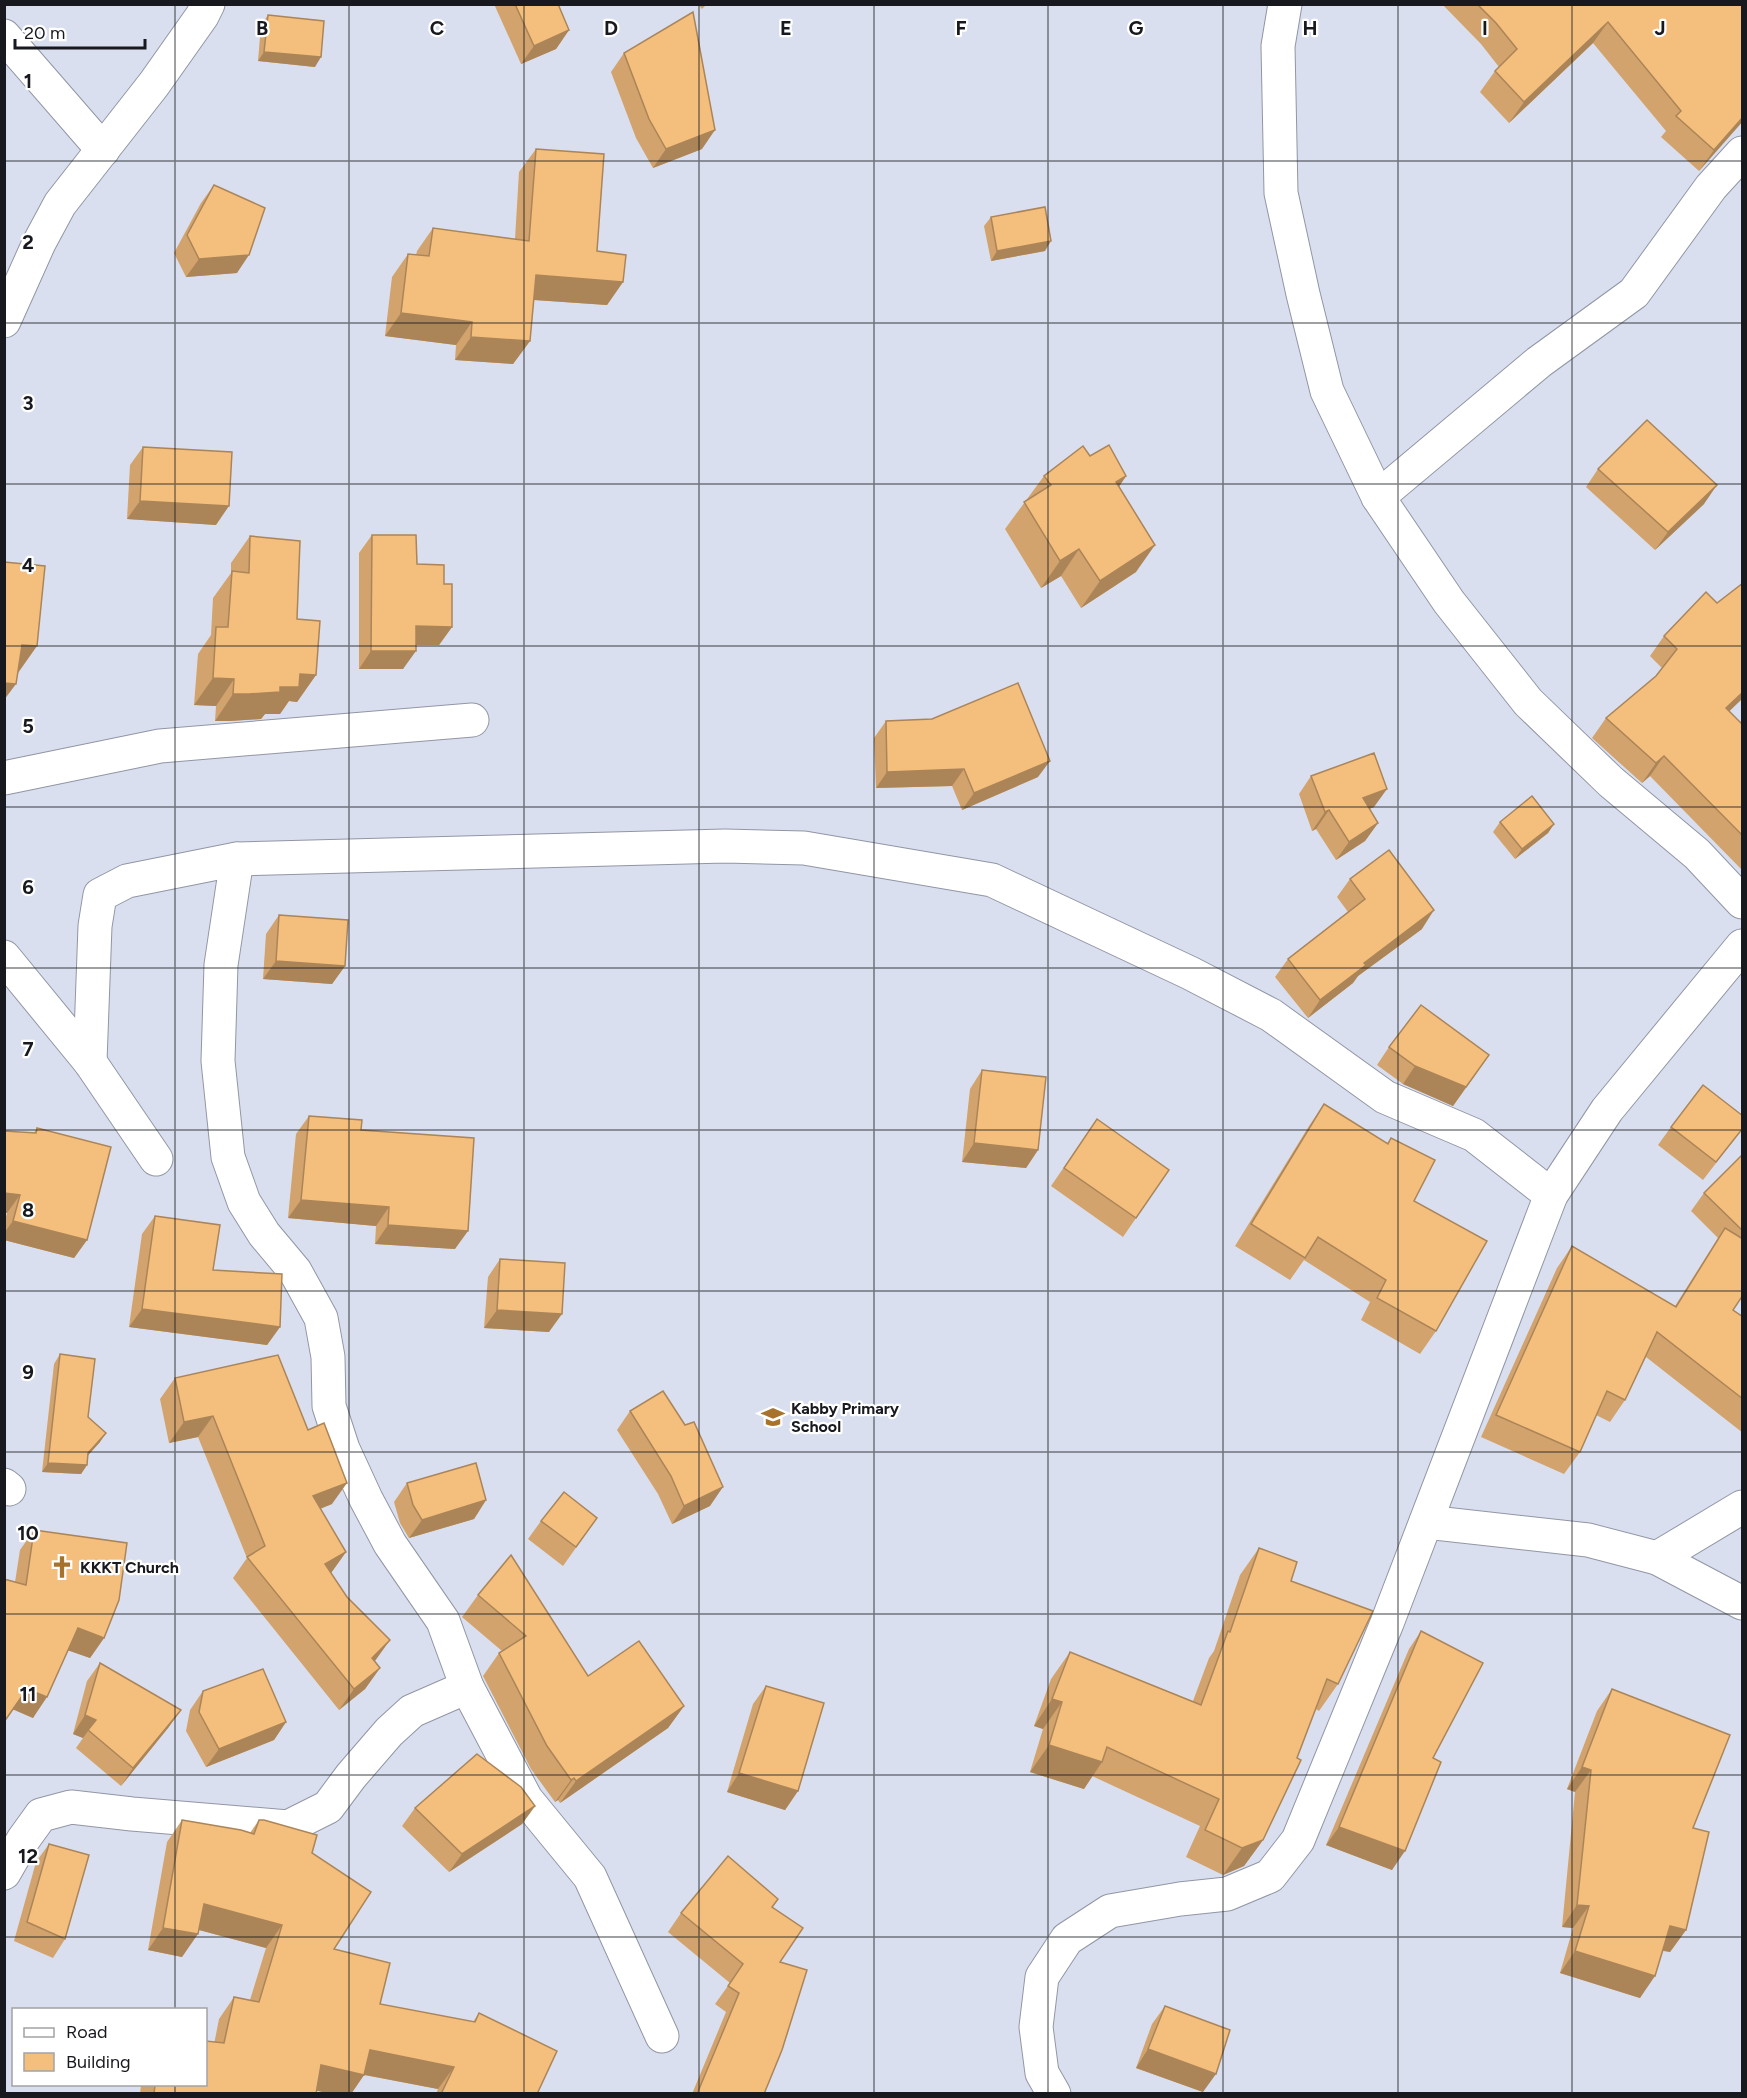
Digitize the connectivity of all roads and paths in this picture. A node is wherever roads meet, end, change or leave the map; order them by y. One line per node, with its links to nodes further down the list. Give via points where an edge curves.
1 (208, 4): 4 (street)
2 (1285, 4): 7 (street, via 1278,46 1281,193 1328,391)
3 (4, 36): 4 (street)
4 (103, 150): 6 (street, via 60,204)
5 (1743, 153): 7 (street, via 1711,188 1634,293 1539,362)
6 (4, 321)
7 (1378, 497): 11 (street, via 1449,602 1528,702 1611,782 1697,854)
8 (472, 720): 9 (street, via 160,746)
9 (9, 773)
10 (237, 859): 14 (street, via 128,881 100,895 95,926); 16 (street, via 725,846 804,848 992,880 1272,1015 1385,1097 1474,1135); 21 (street, via 221,965 218,1050 228,1158 244,1202 295,1271 321,1318 328,1357 329,1406 343,1449 390,1544 443,1621)
11 (1743, 902)
12 (1743, 946): 16 (street, via 1607,1110)
13 (4, 957): 14 (street)
14 (90, 1062): 15 (street)
15 (156, 1159)
16 (1551, 1195): 18 (street)
17 (1743, 1507): 19 (street)
18 (1426, 1522): 19 (street, via 1588,1540); 24 (street, via 1298,1840 1270,1876 1227,1894 1110,1911 1067,1939 1042,1977 1036,2027 1042,2073)
19 (1657, 1558): 20 (street)
20 (1743, 1603)
21 (467, 1687): 22 (street, via 412,1711 388,1732 328,1807 288,1827 71,1807 41,1815); 23 (street, via 526,1799 590,1877)
22 (4, 1873)
23 (663, 2036)
24 (1054, 2094)

